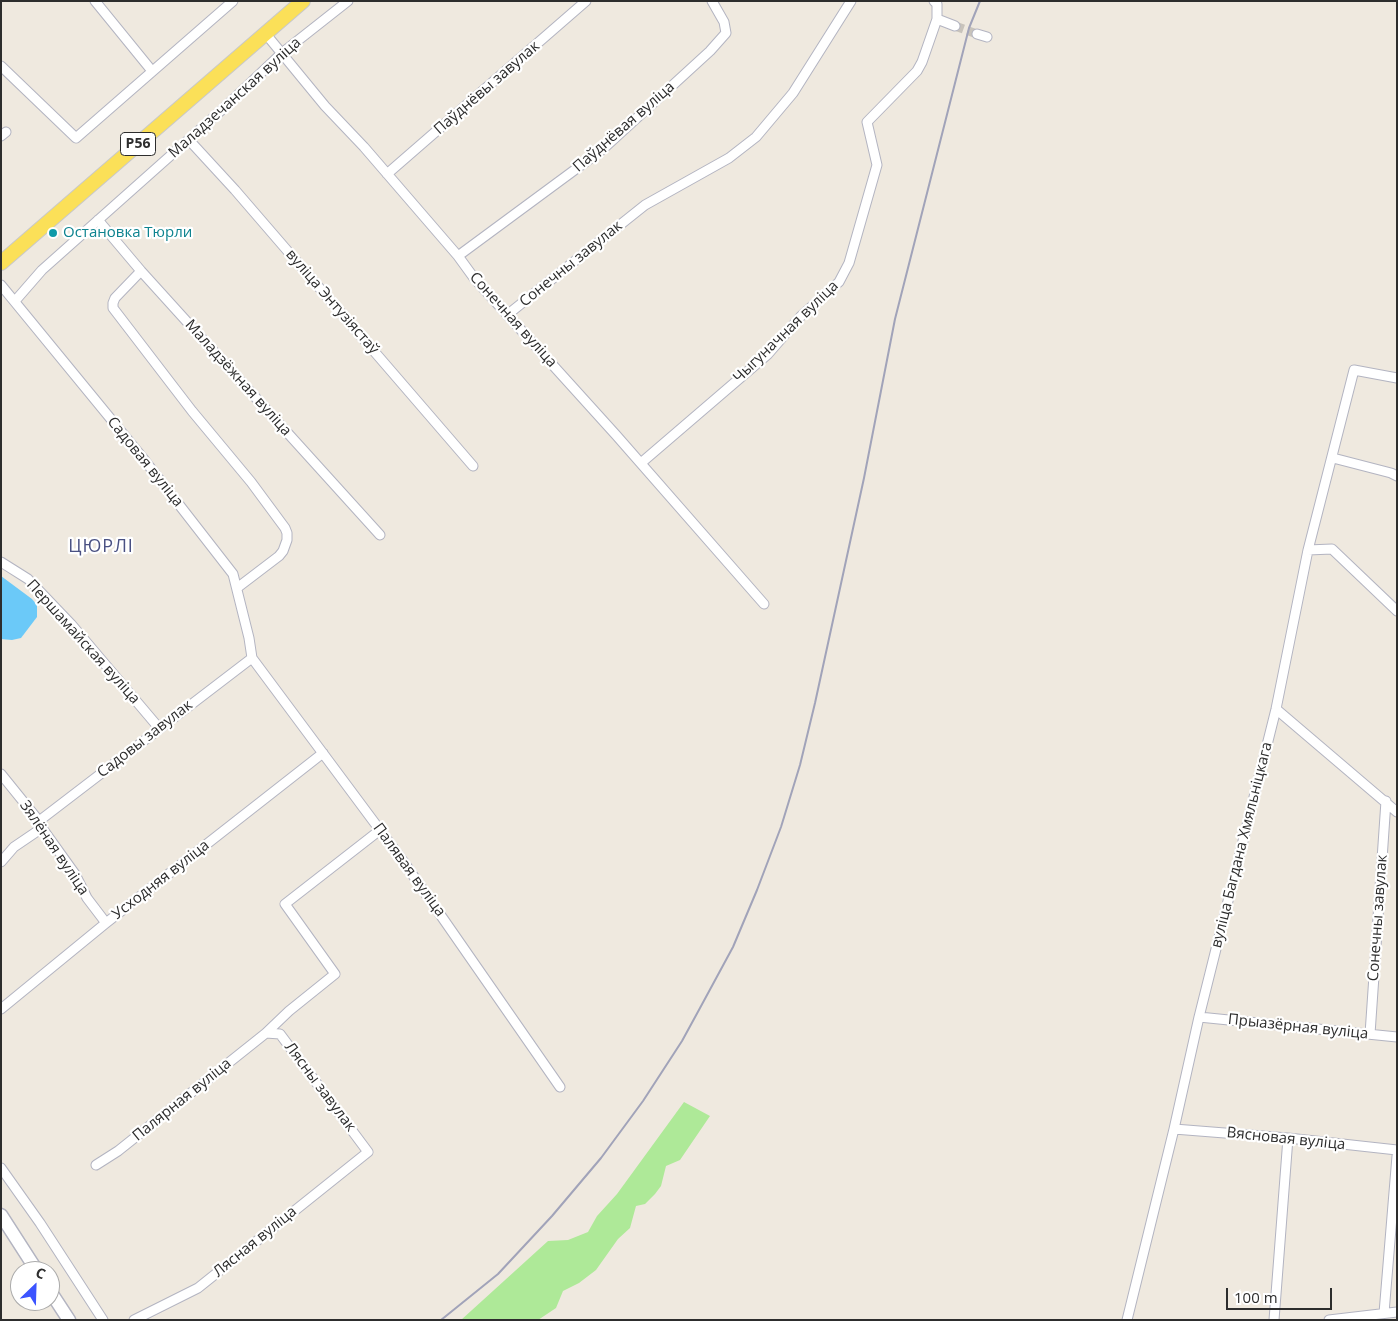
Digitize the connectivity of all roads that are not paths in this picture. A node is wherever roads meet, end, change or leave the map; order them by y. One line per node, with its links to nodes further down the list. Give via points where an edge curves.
1 (95, 1): 16 (street)
2 (233, 1): 16 (street)
3 (302, 1): 11 (main road, Маладзечанская вуліца / Р56)
4 (348, 1): 14 (street, Маладзечанская вуліца)
5 (586, 1): 18 (street, Паўднёвы завулак)
6 (712, 1): 20 (street, Паўднёвая вуліца, via 724,22 726,33 710,51 603,149)
7 (851, 1): 25 (street, Сонечны завулак, via 793,93 756,137 729,158 644,205)
8 (934, 1): 9 (street)
9 (937, 19): 10 (street); 28 (street, Чыгуначная вуліца, via 917,71 867,122 878,165 849,263 840,282 802,316 768,354)
10 (955, 26)
11 (265, 33): 14 (street, Сонечная вуліца); 21 (main road, Маладзечанская вуліца / Р56)
12 (977, 34): 13 (street)
13 (987, 37)
14 (282, 53): 17 (street, Маладзечанская вуліца); 18 (street, Сонечная вуліца)
15 (1, 66): 16 (street, via 76,138)
16 (152, 72)
17 (189, 140): 19 (street, Маладзечанская вуліца); 29 (street, вуліца Энтузіястаў)
18 (387, 174): 20 (street, Сонечная вуліца)
19 (98, 220): 22 (street, Маладзёжная вуліца); 24 (street, Маладзечанская вуліца, via 42,270)
20 (458, 256): 25 (street, Сонечная вуліца)
21 (1, 263)
22 (141, 271): 31 (street, Маладзёжная вуліца); 34 (street, via 115,298 113,308 251,482 287,533 279,556)
23 (1, 285): 24 (street, Садовая вуліца)
24 (14, 301): 34 (street, Садовая вуліца, via 227,566)
25 (507, 315): 28 (street, Сонечная вуліца)
26 (1397, 378): 27 (street, вуліца Багдана Хмяльніцкага, via 1354,370)
27 (1333, 458): 30 (street); 32 (street, вуліца Багдана Хмяльніцкага)
28 (641, 463): 35 (street, Сонечная вуліца)
29 (473, 466)
30 (1397, 476)
31 (380, 536)
32 (1308, 550): 36 (street, via 1332,549); 38 (street, вуліца Багдана Хмяльніцкага)
33 (1, 562): 39 (street, Першамайская вуліца, via 28,579 71,624)
34 (237, 588): 37 (street, Садовая вуліца)
35 (764, 604)
36 (1397, 610)
37 (252, 658): 39 (street, Садовы завулак); 40 (street, Палявая вуліца)
38 (1276, 709): 42 (street); 50 (street, вуліца Багдана Хмяльніцкага)
39 (159, 728): 44 (street, Садовы завулак)
40 (323, 753): 45 (street, Палявая вуліца); 47 (street, Усходняя вуліца)
41 (1, 774): 44 (street, Зялёная вуліца)
42 (1386, 801): 43 (street); 53 (street, Сонечны завулак)
43 (1397, 812)
44 (41, 824): 46 (street, Садовы завулак); 47 (street, Зялёная вуліца)
45 (380, 830): 49 (street, Палярная вуліца, via 285,904 335,974); 55 (street, Палявая вуліца)
46 (1, 862)
47 (106, 923): 48 (street, Усходняя вуліца)
48 (1, 1009)
49 (288, 1011): 51 (street, Палярная вуліца); 52 (street)
50 (1199, 1018): 53 (street, Прыазёрная вуліца); 56 (street, вуліца Багдана Хмяльніцкага)
51 (266, 1033): 52 (street, Лясны завулак); 61 (street, Палярная вуліца)
52 (280, 1034): 59 (street, Лясны завулак)
53 (1370, 1034): 54 (street, Прыазёрная вуліца)
54 (1397, 1037)
55 (560, 1087)
56 (1174, 1129): 57 (street, Вясновая вуліца); 71 (street, вуліца Багдана Хмяльніцкага)
57 (1288, 1138): 58 (street, Вясновая вуліца); 72 (street)
58 (1397, 1150)
59 (368, 1152): 70 (street, Лясная вуліца, via 198,1288)
60 (1397, 1156): 67 (street)
61 (96, 1165)
62 (1, 1168): 69 (street)
63 (1, 1215): 64 (street)
64 (31, 1261)
65 (60, 1307): 68 (street)
66 (1397, 1312): 67 (street)
67 (1384, 1313): 73 (street)
68 (68, 1320)
69 (103, 1320)
70 (134, 1320)
71 (1128, 1320)
72 (1274, 1320)
73 (1329, 1320)

